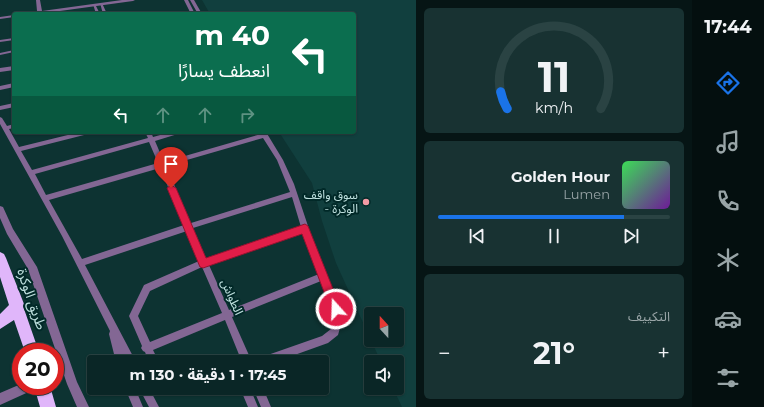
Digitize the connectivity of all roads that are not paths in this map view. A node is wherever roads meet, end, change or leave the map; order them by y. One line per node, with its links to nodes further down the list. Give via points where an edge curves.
1 (38, 0): 7 (street)
2 (133, 0): 6 (street)
3 (186, 0): 10 (lane)
4 (192, 0): 11 (lane)
5 (94, 4): 6 (street); 7 (street); 8 (lane)
6 (101, 4): 9 (lane)
7 (40, 12)
8 (97, 12)
9 (104, 12)
10 (192, 12)
11 (199, 12)
12 (12, 16): 13 (street)
13 (0, 18)
14 (12, 39): 15 (lane)
15 (0, 41)
16 (12, 51): 17 (lane)
17 (0, 54)
18 (12, 68): 19 (lane)
19 (0, 70)
20 (12, 85): 21 (lane)
21 (0, 88)
22 (12, 105): 23 (lane)
23 (0, 108)
24 (0, 120): 26 (lane)
25 (12, 126): 26 (lane)
26 (5, 128): 31 (lane)
27 (80, 134): 31 (lane)
28 (164, 134): 30 (lane)
29 (264, 134): 32 (lane); 34 (lane, via 284,168)
30 (150, 136): 32 (lane, الطواش); 33 (lane)
31 (17, 150): 33 (lane)
32 (162, 165): 35 (lane); 37 (lane, الطواش)
33 (30, 173): 35 (lane)
34 (294, 194): 37 (lane); 38 (lane)
35 (45, 198): 40 (lane)
36 (0, 209): 62 (street, via 32,267 72,384)
37 (188, 227): 40 (lane); 41 (lane, الطواش)
38 (305, 228): 41 (lane); 42 (lane)
39 (0, 258): 43 (highway, طريق الوكرة)
40 (80, 263): 45 (lane)
41 (203, 263): 44 (lane, الطواش); 48 (lane, via 147,288 133,316)
42 (323, 276): 44 (lane); 53 (lane, via 336,309 338,321 335,332 325,340)
43 (16, 304): 46 (highway, via 12,313); 47 (highway, طريق الوكرة)
44 (226, 315): 48 (lane); 52 (lane, الطواش)
45 (109, 321): 49 (lane); 50 (lane)
46 (0, 322)
47 (29, 343)
48 (146, 348): 51 (lane)
49 (118, 355)
50 (127, 355)
51 (150, 355)
52 (244, 355)
53 (282, 355)
54 (12, 394): 60 (street)
55 (45, 395): 61 (highway)
56 (133, 395): 63 (lane)
57 (148, 395): 64 (lane)
58 (248, 395): 65 (lane)
59 (261, 395): 66 (lane)
60 (0, 399)
61 (48, 407)
62 (83, 407)
63 (138, 407)
64 (154, 407)
65 (253, 407)
66 (266, 407)

